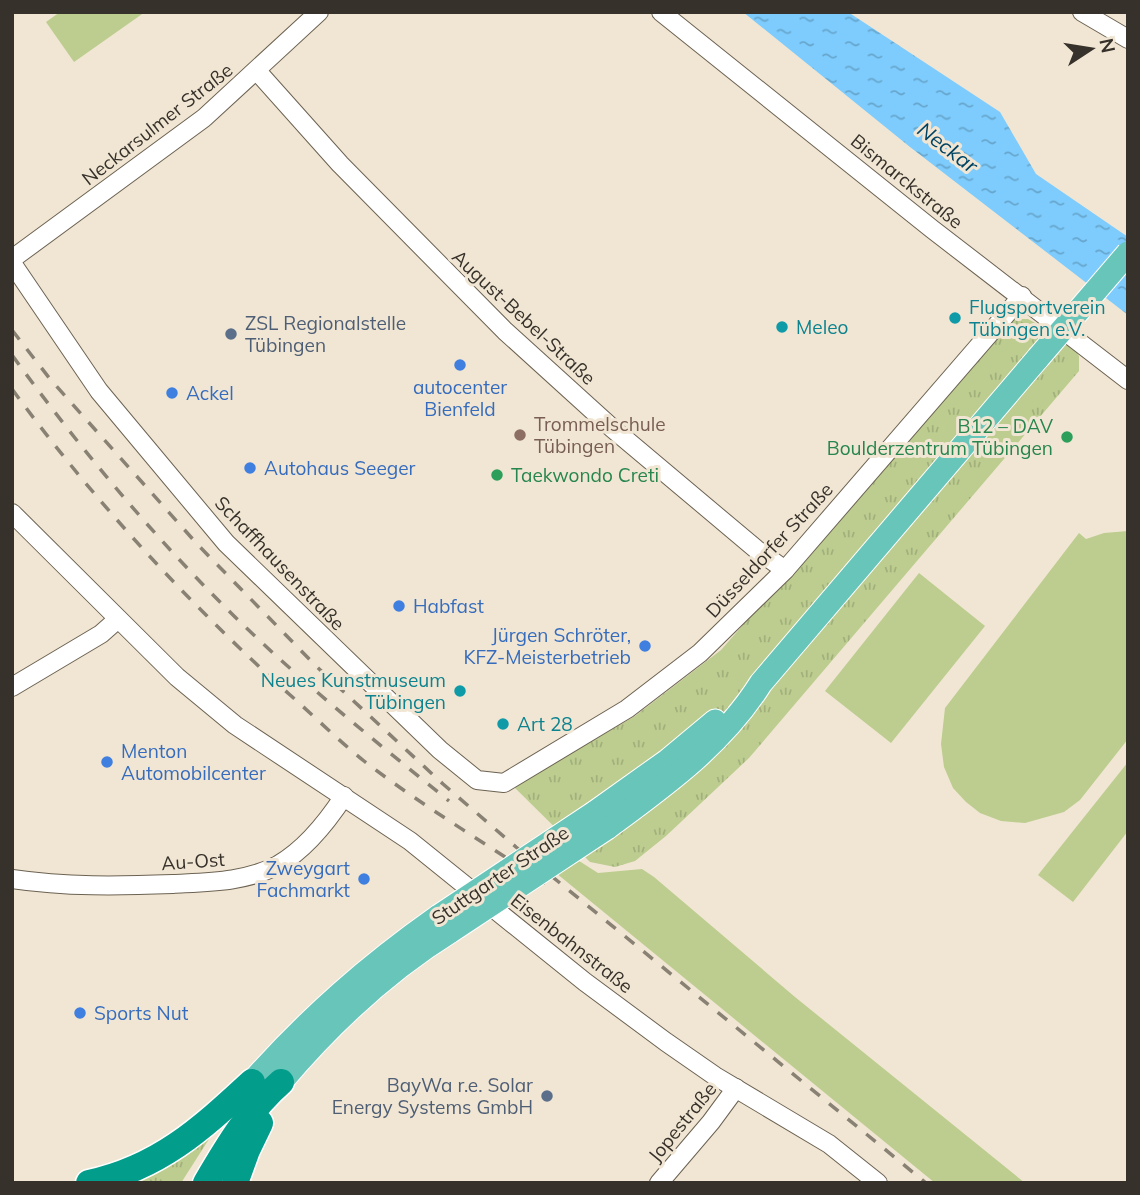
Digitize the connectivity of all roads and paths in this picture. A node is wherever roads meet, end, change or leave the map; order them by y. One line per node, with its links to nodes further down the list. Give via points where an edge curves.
1 (319, 12): 5 (street, Neckarsulmer Straße)
2 (661, 12): 8 (street, Bismarckstraße)
3 (1082, 12): 4 (street)
4 (1128, 39)
5 (257, 71): 7 (street, Neckarsulmer Straße, via 204,118); 11 (street, August-Bebel-Straße, via 386,212 505,331 622,436)
6 (1128, 253): 17 (main road, Stuttgarter Straße, bridge, via 748,703 692,763 671,782 600,820)
7 (12, 261): 14 (street, Schaffhausenstraße, via 99,391 226,544 440,750 477,780)
8 (1022, 296): 9 (street, Bismarckstraße); 11 (street, Düsseldorfer Straße)
9 (1128, 380)
10 (12, 513): 12 (street, Eisenbahnstraße)
11 (785, 570): 14 (street, Düsseldorfer Straße, via 700,653 627,709)
12 (118, 620): 13 (street); 15 (street, Eisenbahnstraße, via 219,712)
13 (12, 687)
14 (505, 783)
15 (345, 796): 16 (street, Au-Ost, via 291,857 269,870 239,878 127,886); 20 (street, Eisenbahnstraße, via 410,841 640,1024)
16 (12, 879)
17 (445, 923): 18 (main road, Stuttgarter Straße, via 386,954 335,996); 19 (main road, Stuttgarter Straße, via 324,1034)
18 (252, 1082): 21 (highway, via 176,1147 139,1167); 22 (highway)
19 (281, 1082): 23 (highway, via 263,1098); 24 (highway)
20 (736, 1088): 25 (street, Jopestraße); 26 (street, Eisenbahnstraße, via 829,1144)
21 (89, 1183)
22 (188, 1183)
23 (206, 1183)
24 (234, 1183)
25 (659, 1183)
26 (878, 1183)

